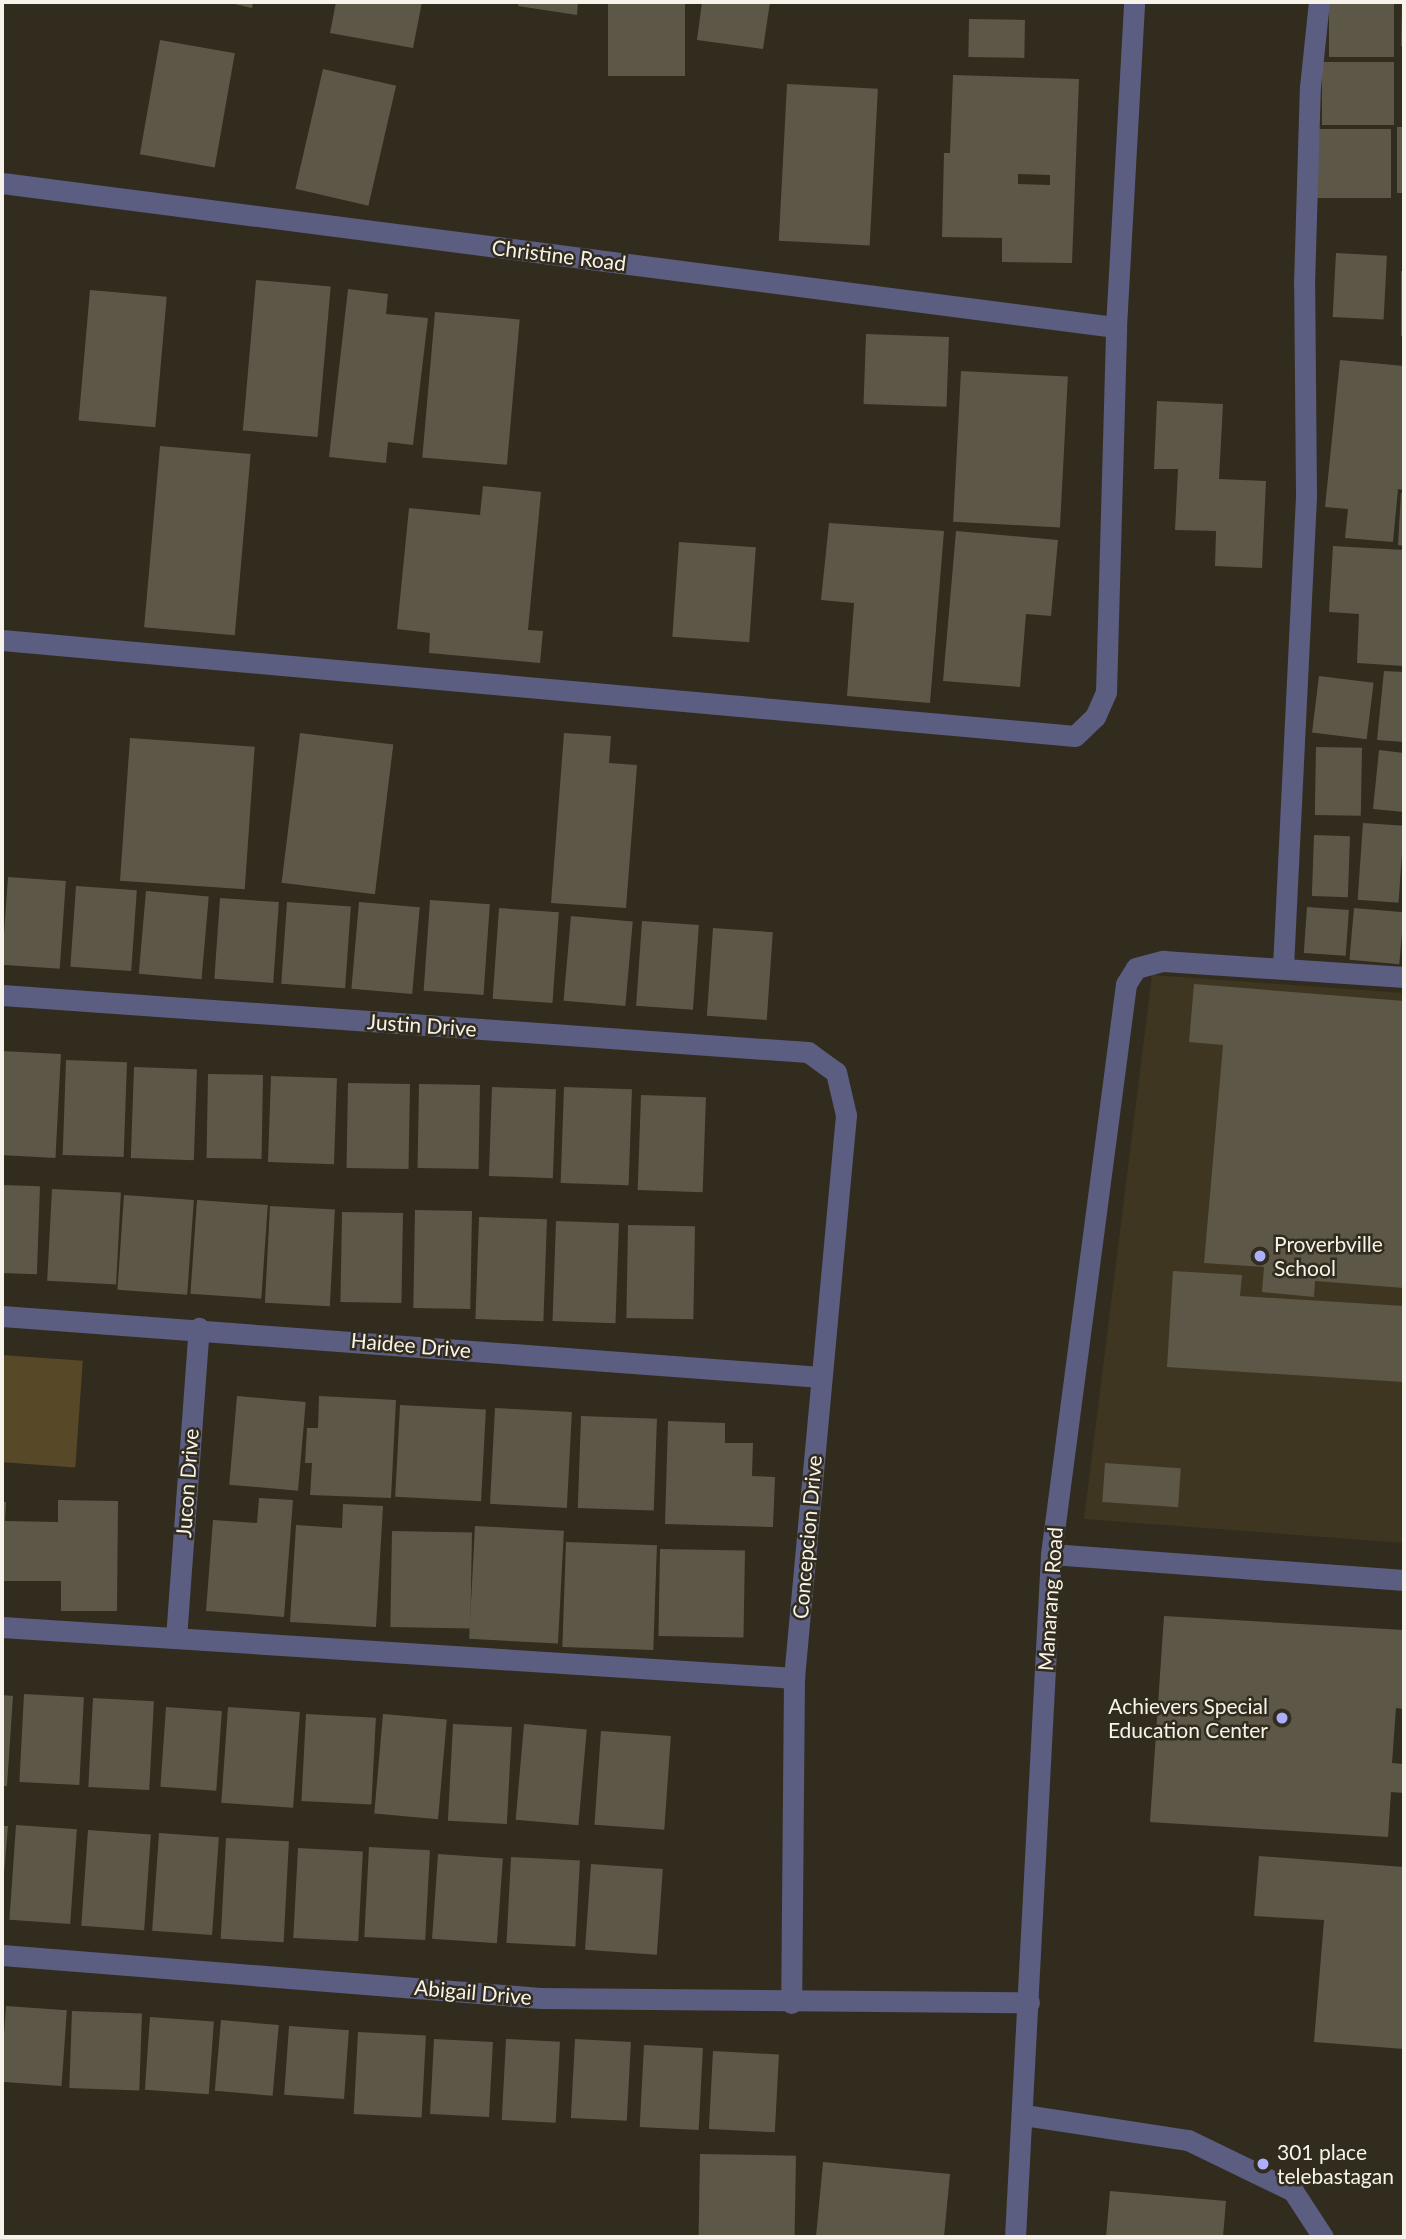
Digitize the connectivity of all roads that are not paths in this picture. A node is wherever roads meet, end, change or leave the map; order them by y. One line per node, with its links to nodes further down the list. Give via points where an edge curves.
1 (1134, 2): 4 (street)
2 (1319, 2): 6 (street, via 1310,87 1304,285 1306,495)
3 (2, 183): 4 (street, Christine Road)
4 (1116, 327): 5 (street, via 1106,692 1095,717 1074,736)
5 (2, 640)
6 (1283, 967): 7 (street); 13 (street, Manarang Road, via 1163,961 1136,968 1122,1003)
7 (1404, 977)
8 (2, 995): 9 (street, Justin Drive, via 808,1052)
9 (836, 1072): 12 (street, Concepcion Drive, via 846,1115)
10 (2, 1316): 11 (street, Haidee Drive)
11 (199, 1328): 12 (street, Haidee Drive); 16 (street, Jucon Drive)
12 (821, 1377): 17 (street, Concepcion Drive)
13 (1051, 1554): 14 (street); 19 (street, Manarang Road)
14 (1404, 1580)
15 (2, 1627): 16 (street)
16 (176, 1638): 17 (street)
17 (794, 1678): 20 (street, Concepcion Drive)
18 (2, 1955): 20 (street, Abigail Drive, via 541,1997)
19 (1029, 2002): 20 (street, Abigail Drive); 21 (street, Manarang Road)
20 (791, 2003)
21 (1024, 2115): 22 (street, Manarang Road); 23 (street, via 1188,2140 1293,2191)
22 (1015, 2237)
23 (1324, 2237)

